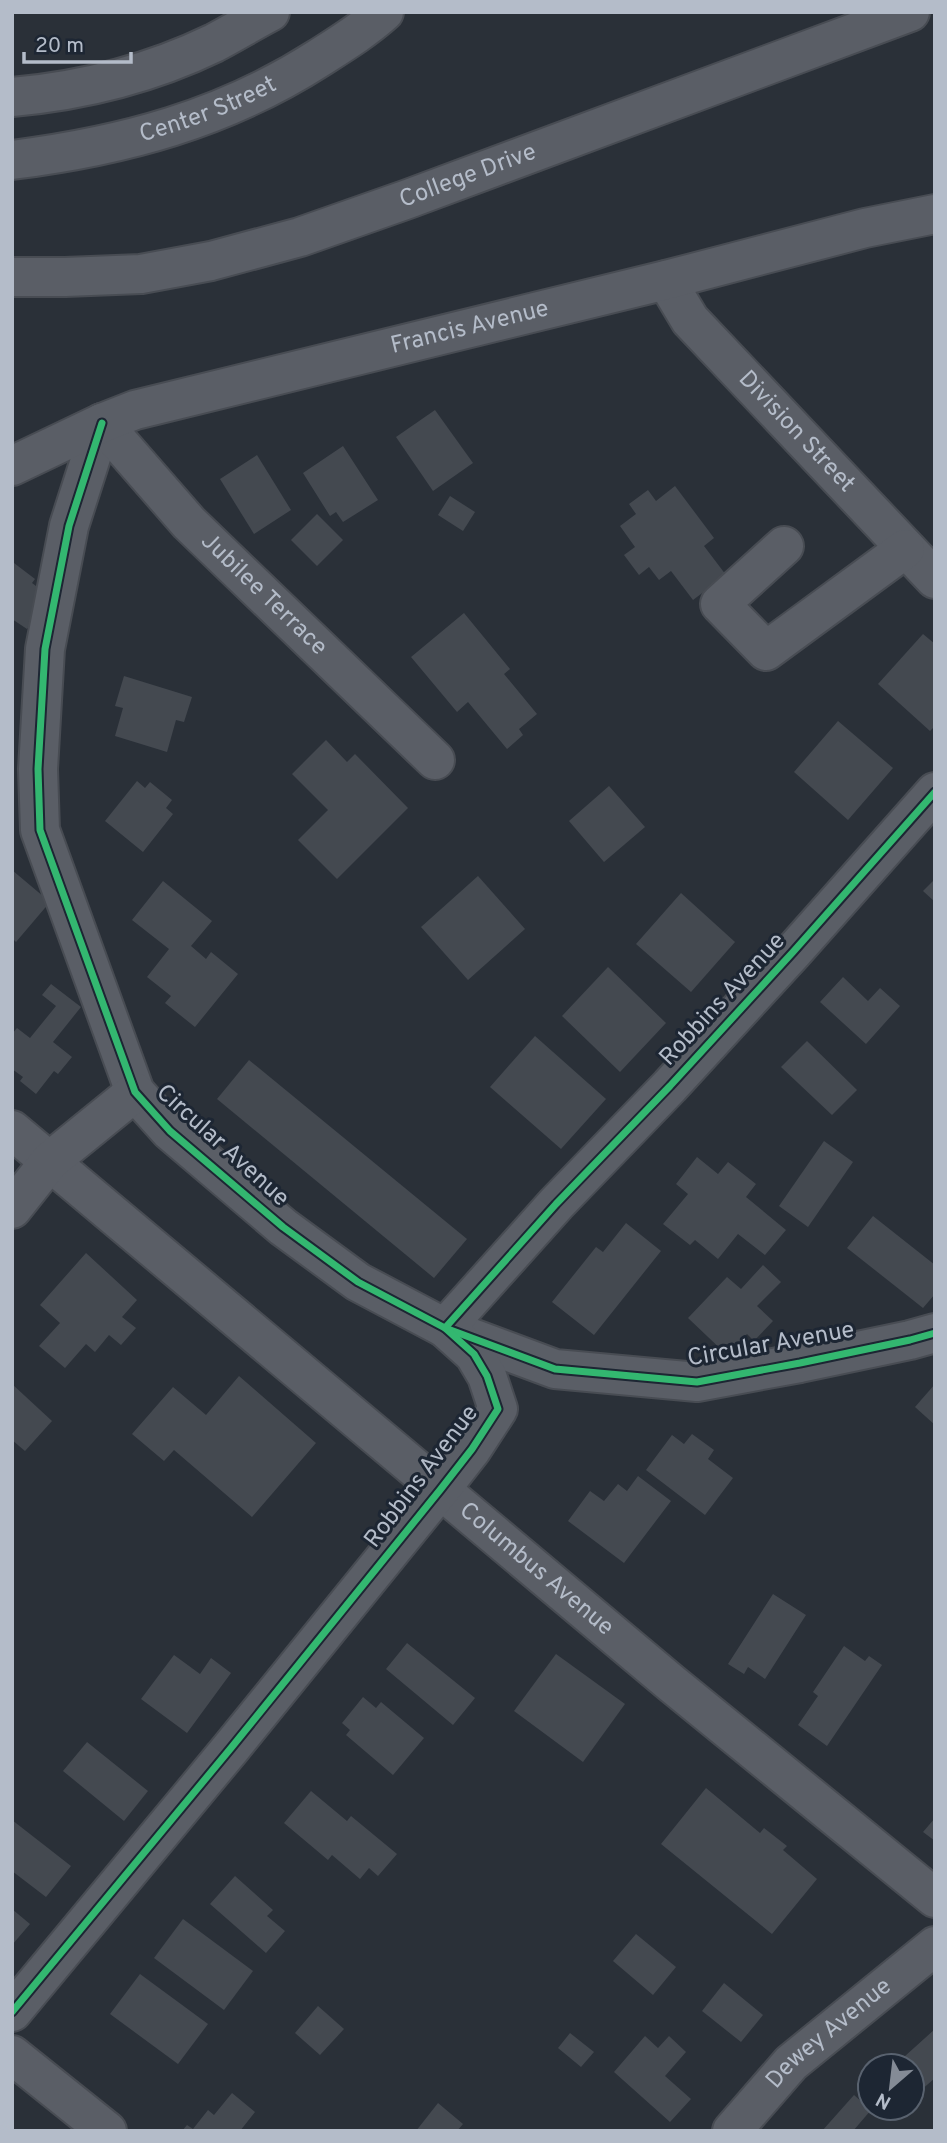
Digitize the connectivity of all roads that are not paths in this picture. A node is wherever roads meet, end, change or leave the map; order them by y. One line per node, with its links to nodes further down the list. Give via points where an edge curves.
1 (270, 12): 4 (street, via 160,65 97,83)
2 (384, 12): 5 (street, Center Street, via 296,73 242,101 132,139)
3 (910, 12): 7 (street, College Drive, via 300,237 141,274)
4 (12, 97)
5 (12, 160)
6 (935, 214): 8 (street, Francis Avenue)
7 (12, 277)
8 (666, 280): 9 (street, Francis Avenue, via 147,407); 12 (street, Division Street, via 690,320)
9 (102, 423): 10 (street, Francis Avenue); 14 (street, Jubilee Terrace, via 189,523); 16 (street, Circular Avenue, via 69,526 45,649 38,769 40,830)
10 (12, 466)
11 (784, 546): 12 (street, via 720,604 766,652)
12 (905, 549): 13 (street, Division Street)
13 (935, 579)
14 (435, 760)
15 (935, 792): 20 (street, Robbins Avenue)
16 (135, 1092): 18 (street); 20 (street, Circular Avenue, via 170,1131 283,1227 358,1282)
17 (12, 1130): 18 (street, Columbus Avenue)
18 (50, 1161): 19 (street); 22 (street, Columbus Avenue)
19 (12, 1209)
20 (444, 1328): 21 (street, Circular Avenue, via 555,1369 697,1382); 22 (street, Robbins Avenue, via 474,1354 498,1409)
21 (935, 1332)
22 (440, 1490): 23 (street, Columbus Avenue); 25 (street, Robbins Avenue)
23 (935, 1898)
24 (935, 1946): 28 (street, Dewey Avenue, via 791,2063)
25 (12, 2012)
26 (12, 2055): 27 (street)
27 (107, 2131)
28 (732, 2131)

